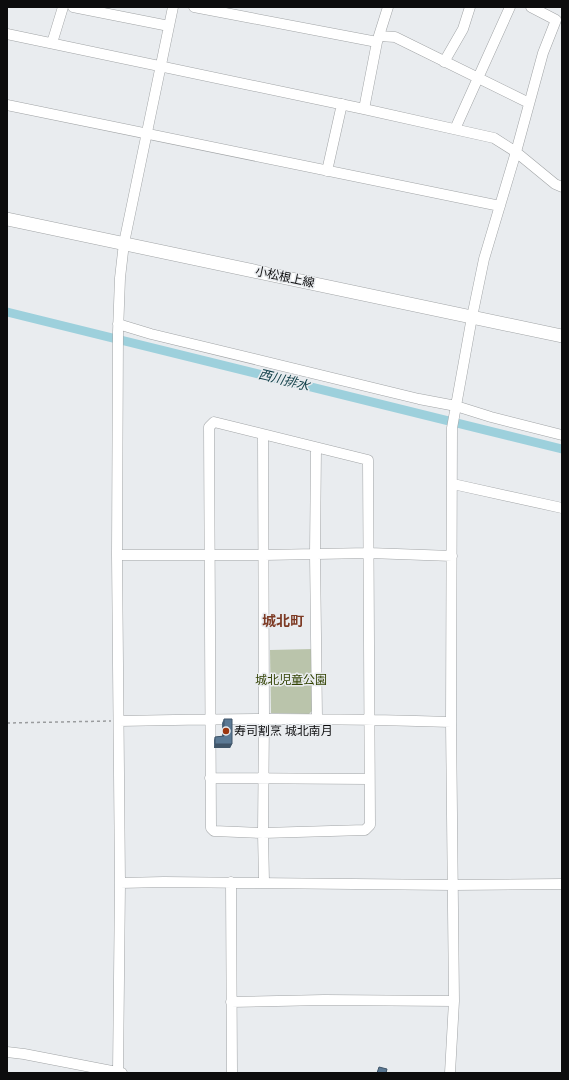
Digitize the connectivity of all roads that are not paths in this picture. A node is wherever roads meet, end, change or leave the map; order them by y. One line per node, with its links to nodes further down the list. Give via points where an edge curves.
1 (63, 7): 13 (street)
2 (73, 7): 10 (street)
3 (173, 7): 10 (street)
4 (194, 7): 12 (street)
5 (388, 7): 12 (street)
6 (470, 7): 14 (street, via 462,29)
7 (510, 7): 16 (street)
8 (531, 7): 9 (street)
9 (559, 21): 17 (street, via 543,53)
10 (169, 26): 15 (street)
11 (7, 34): 13 (street)
12 (378, 39): 14 (street, via 394,37); 20 (street)
13 (52, 44): 15 (street)
14 (444, 62): 16 (street)
15 (161, 66): 18 (street); 22 (street)
16 (479, 78): 17 (street); 21 (street)
17 (529, 103): 23 (street)
18 (342, 104): 20 (street); 24 (street)
19 (7, 105): 22 (street)
20 (364, 109): 21 (street)
21 (455, 129): 23 (street, via 494,138)
22 (147, 134): 24 (street); 28 (street)
23 (516, 152): 25 (street); 26 (street)
24 (327, 171): 26 (street)
25 (562, 187)
26 (500, 206): 29 (street, via 484,259)
27 (7, 219): 28 (main road, 小松根上線)
28 (124, 243): 29 (main road, 小松根上線); 30 (street)
29 (472, 317): 31 (main road, 小松根上線); 32 (street)
30 (118, 328): 32 (street); 40 (street)
31 (562, 336)
32 (456, 409): 34 (street); 36 (street, via 452,428)
33 (263, 435): 35 (street); 41 (street, via 214,422 210,427); 42 (street)
34 (562, 435)
35 (316, 448): 38 (street, via 368,460); 39 (street)
36 (453, 484): 37 (street); 43 (street)
37 (562, 508)
38 (369, 553): 39 (street); 43 (street); 47 (street)
39 (315, 554): 42 (street); 44 (street)
40 (117, 555): 41 (street); 48 (street)
41 (209, 555): 42 (street); 45 (street)
42 (264, 555): 46 (street)
43 (452, 556): 49 (street)
44 (317, 718): 46 (street); 47 (street)
45 (211, 719): 46 (street); 48 (street); 51 (street)
46 (264, 719): 50 (street)
47 (370, 719): 49 (street); 52 (street)
48 (118, 721): 56 (street)
49 (451, 722): 58 (street)
50 (263, 777): 51 (street); 52 (street); 53 (street)
51 (210, 778): 53 (street, via 211,828 214,832)
52 (369, 779): 53 (street, via 370,825 365,830)
53 (263, 833): 55 (street)
54 (231, 882): 55 (street); 56 (street); 60 (street)
55 (264, 882): 58 (street)
56 (120, 883): 62 (street)
57 (562, 884): 58 (street)
58 (453, 885): 59 (street)
59 (454, 1001): 60 (street); 64 (street)
60 (231, 1002): 63 (street)
61 (7, 1052): 62 (street)
62 (120, 1073)
63 (232, 1073)
64 (450, 1073)

